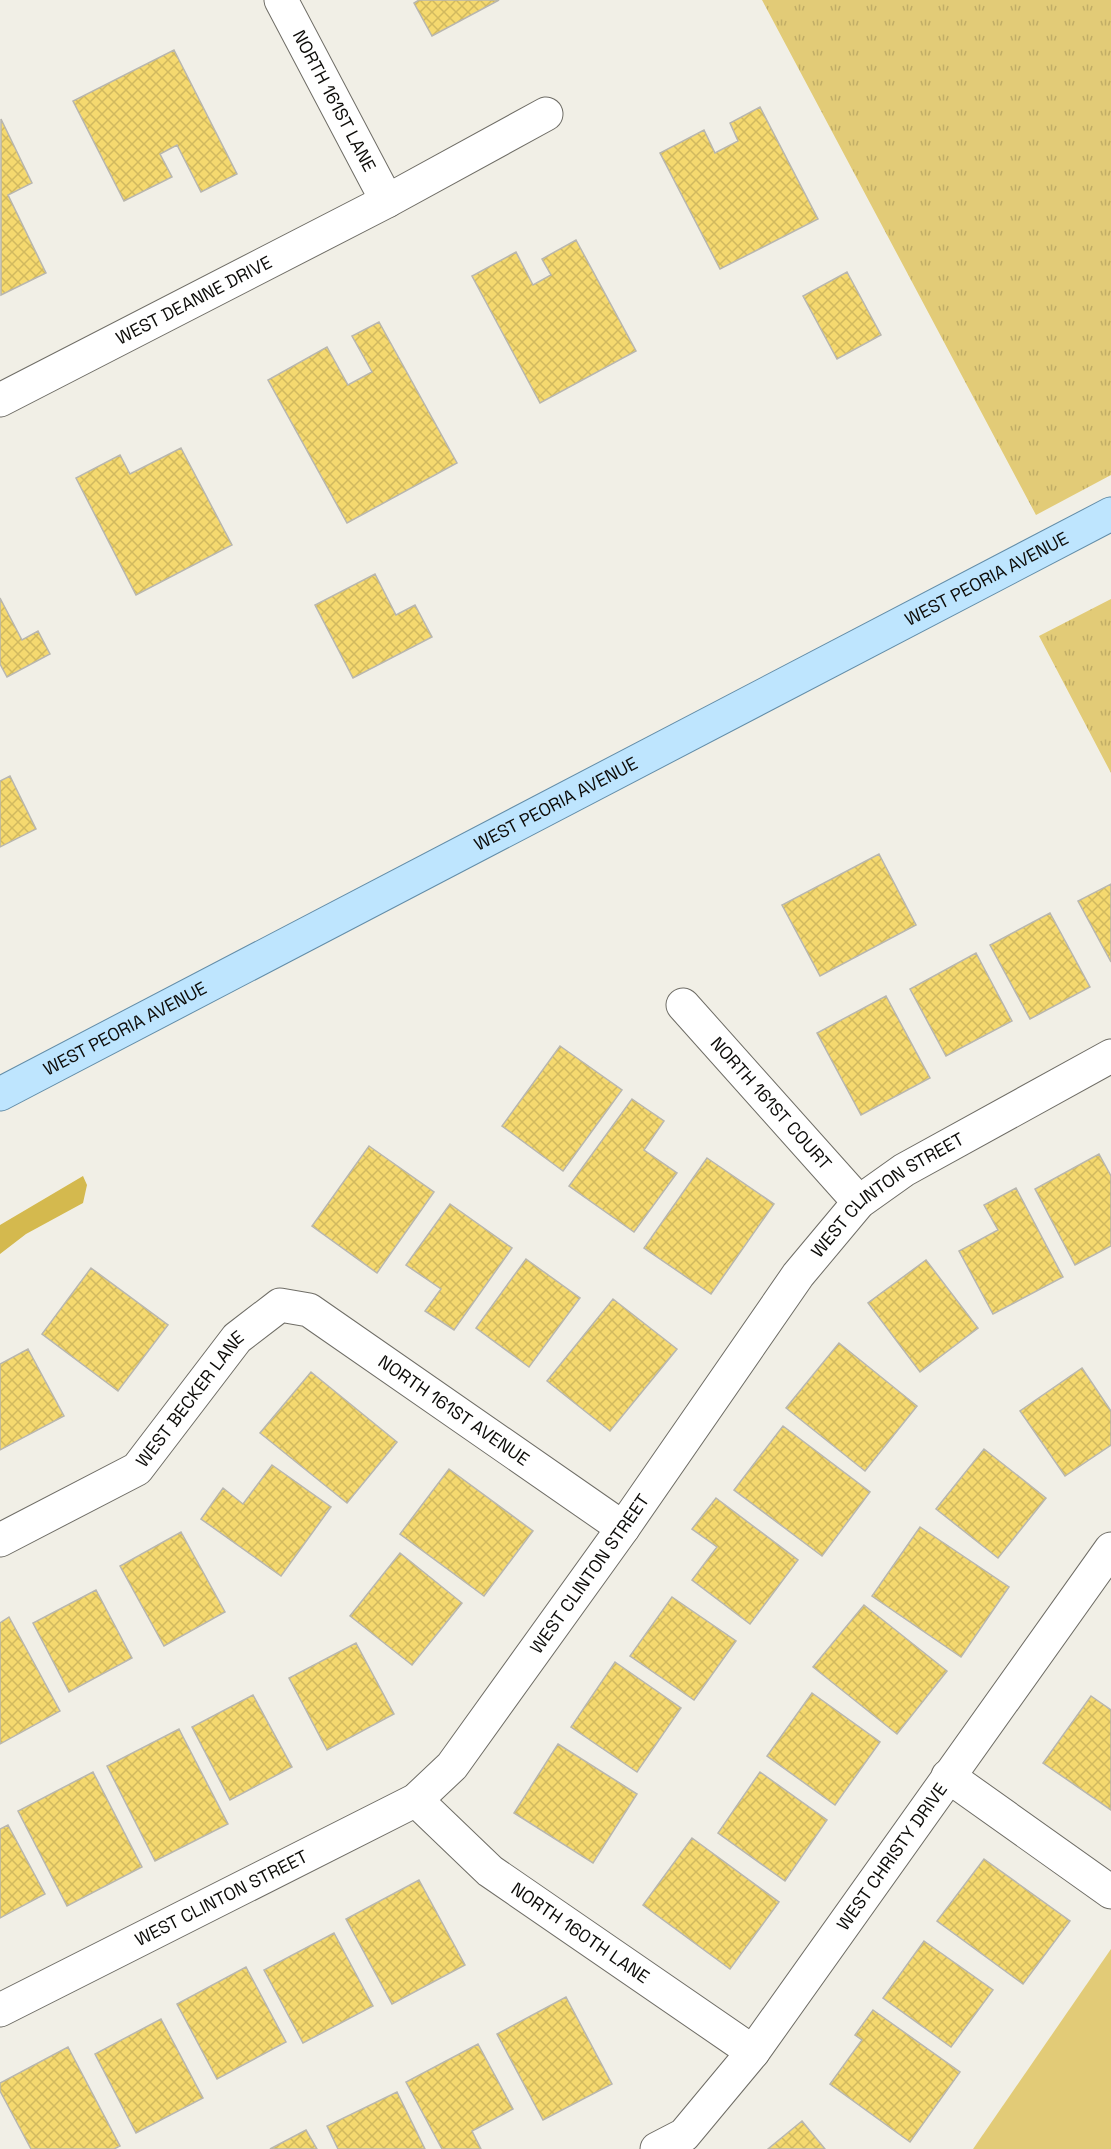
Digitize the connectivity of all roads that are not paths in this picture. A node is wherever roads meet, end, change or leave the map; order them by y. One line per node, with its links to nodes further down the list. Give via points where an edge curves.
1 (281, 0): 3 (street, NORTH 161ST LANE)
2 (546, 114): 3 (street, WEST DEANNE DRIVE)
3 (387, 201): 4 (street, WEST DEANNE DRIVE)
4 (0, 400)
5 (1111, 514): 8 (main road, WEST PEORIA AVENUE)
6 (683, 1005): 9 (street, NORTH 161ST COURT)
7 (1111, 1056): 9 (street, WEST CLINTON STREET, via 904,1170)
8 (0, 1094)
9 (859, 1202): 11 (street, WEST CLINTON STREET, via 798,1275)
10 (280, 1305): 11 (street, NORTH 161ST AVENUE, via 309,1310); 12 (street, WEST BECKER LANE, via 237,1338 137,1469)
11 (623, 1528): 15 (street, WEST CLINTON STREET, via 452,1766)
12 (0, 1540)
13 (1111, 1549): 14 (street, WEST CHRISTY DRIVE)
14 (948, 1776): 16 (street); 18 (street, WEST CHRISTY DRIVE)
15 (416, 1800): 17 (street, WEST CLINTON STREET); 18 (street, NORTH 160TH LANE, via 490,1871)
16 (1111, 1892)
17 (0, 2010)
18 (753, 2052): 19 (street, WEST CHRISTY DRIVE, via 684,2135)
19 (657, 2149)

